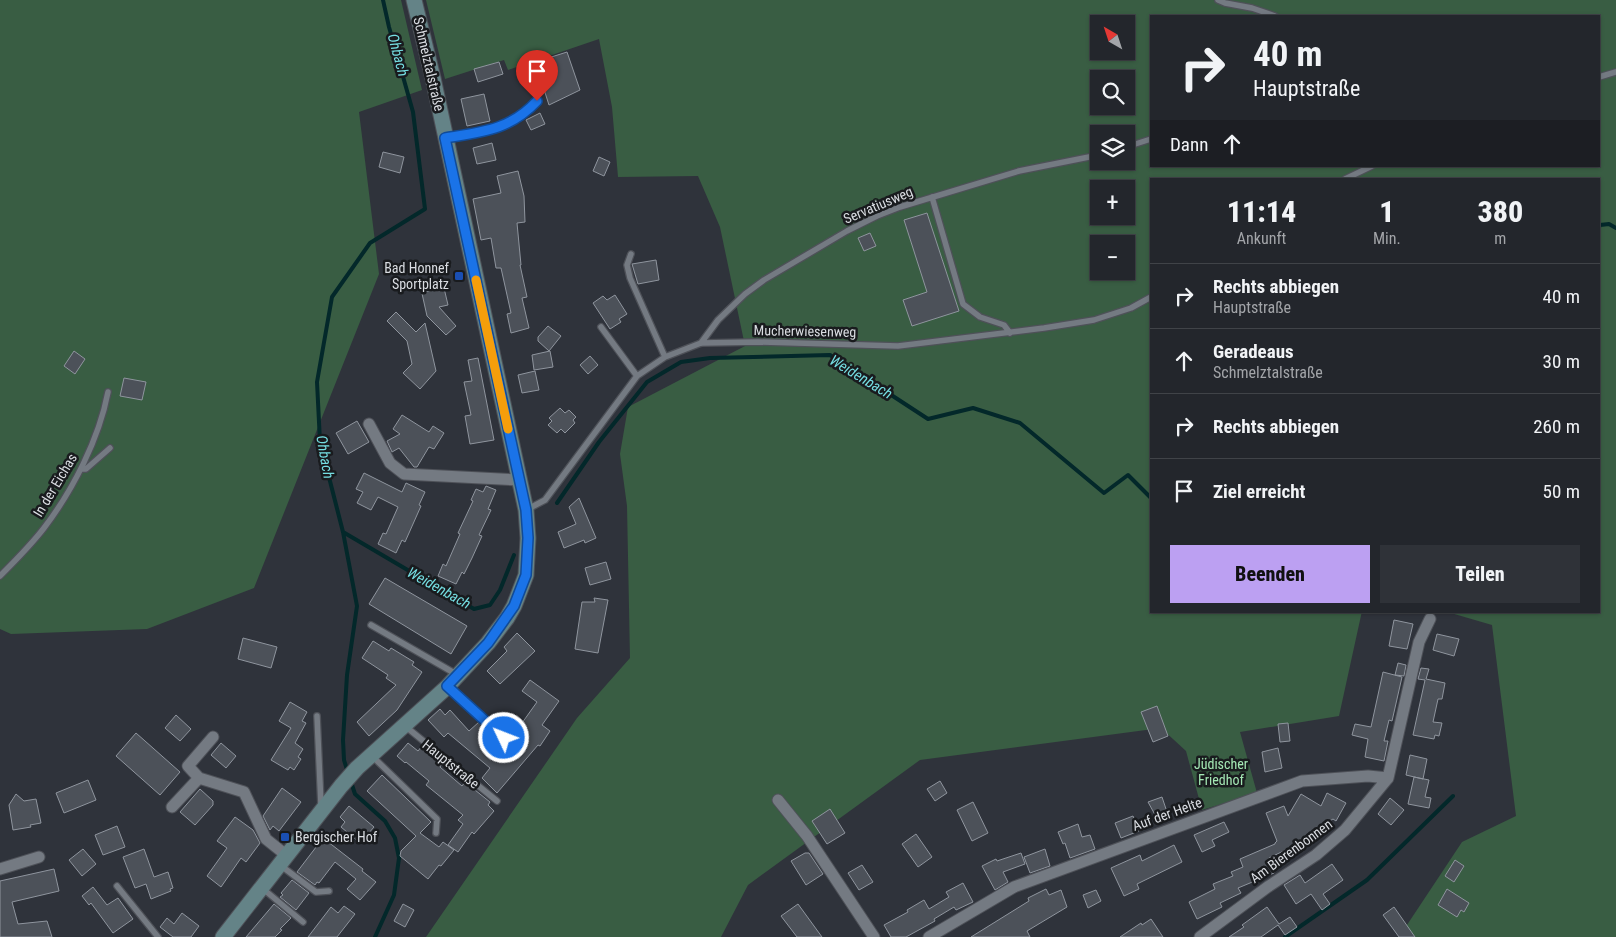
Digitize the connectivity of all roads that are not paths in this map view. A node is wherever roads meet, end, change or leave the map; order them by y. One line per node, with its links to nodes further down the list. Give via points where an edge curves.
1 (414, 0): 7 (main road, Schmelztalstraße)
2 (1218, 0): 3 (lane)
3 (1272, 15)
4 (1616, 72): 5 (lane)
5 (1600, 77)
6 (537, 101): 7 (lane, via 500,128)
7 (445, 138): 25 (main road, Schmelztalstraße)
8 (1150, 139): 9 (lane)
9 (1135, 144)
10 (1090, 157): 13 (lane, Servatiusweg, via 1018,171)
11 (1370, 167): 12 (lane)
12 (1347, 178)
13 (932, 197): 17 (lane, via 963,304 980,317 1004,325); 18 (lane, Servatiusweg, via 862,223 764,280 718,320)
14 (631, 254): 19 (lane, via 627,265 630,278)
15 (1150, 298): 17 (lane, Mucherwiesenweg, via 1094,320)
16 (601, 327): 20 (lane)
17 (1010, 333): 18 (lane, Mucherwiesenweg, via 898,346)
18 (701, 343): 19 (lane, Mucherwiesenweg)
19 (665, 357): 20 (lane, Mucherwiesenweg)
20 (637, 376): 26 (lane, Mucherwiesenweg, via 545,500)
21 (108, 392): 24 (lane, In der Eichas, via 104,412)
22 (369, 424): 25 (street, via 390,463 404,474)
23 (110, 448): 24 (lane, via 86,470)
24 (82, 469): 27 (lane, In der Eichas, via 45,527)
25 (519, 480): 26 (main road, Schmelztalstraße)
26 (526, 510): 30 (main road, Schmelztalstraße, via 526,575 514,606 488,643)
27 (0, 576)
28 (1430, 619): 38 (street, via 1419,642)
29 (371, 625): 30 (lane)
30 (458, 675): 31 (main road)
31 (447, 686): 33 (main road); 35 (lane)
32 (317, 716): 42 (lane)
33 (405, 726): 36 (main road); 40 (lane, Hauptstraße)
34 (213, 737): 37 (street, via 188,766)
35 (504, 738)
36 (372, 756): 42 (main road, via 357,768); 43 (lane, via 437,819)
37 (199, 778): 41 (street); 45 (street, via 244,792 266,839)
38 (1388, 778): 54 (street, Auf der Helte, via 1368,776 1302,781 1014,887); 55 (street, Am Bierenbonnen, via 1345,830 1316,855)
39 (778, 800): 53 (street, via 807,836)
40 (497, 801)
41 (172, 807)
42 (322, 810): 45 (main road)
43 (436, 833)
44 (39, 857): 46 (street)
45 (283, 860): 48 (main road); 49 (lane, via 316,892)
46 (0, 869)
47 (117, 886): 51 (lane)
48 (262, 888): 50 (lane); 52 (main road)
49 (329, 891)
50 (303, 922)
51 (158, 937)
52 (223, 937)
53 (874, 937)
54 (929, 937)
55 (1200, 937)

